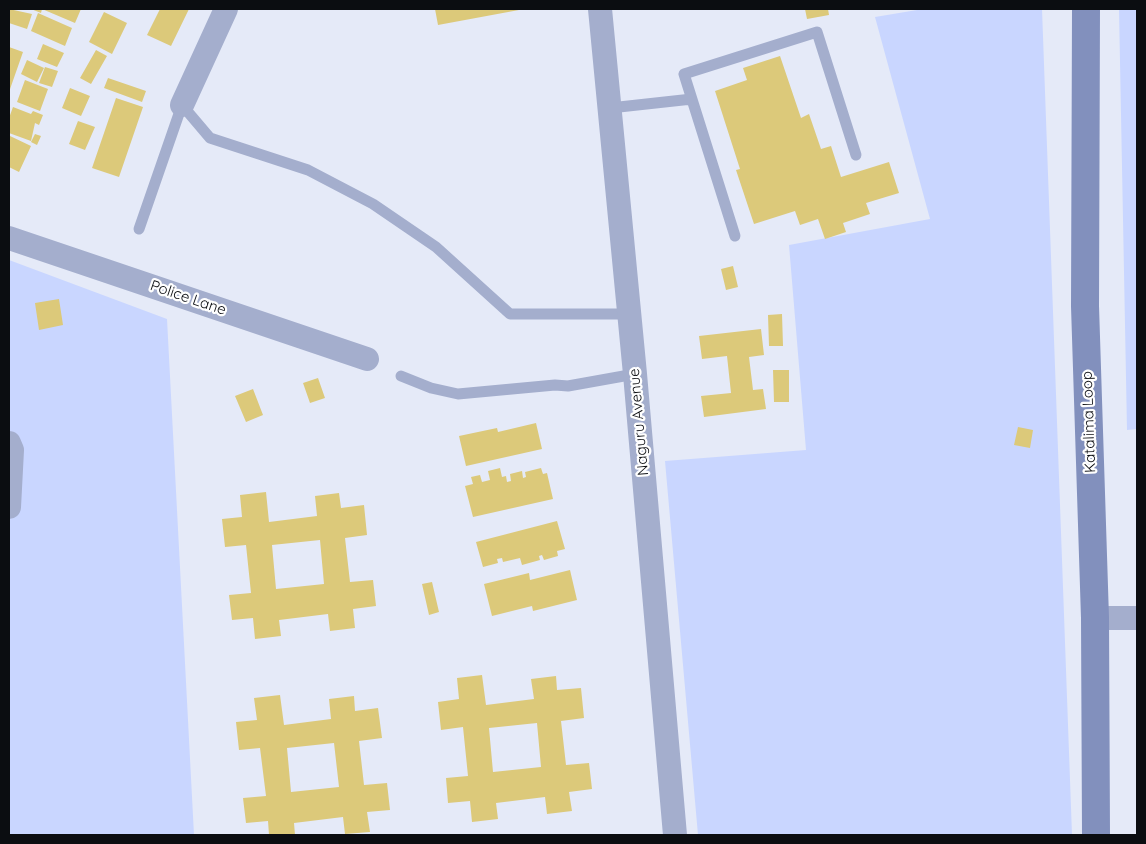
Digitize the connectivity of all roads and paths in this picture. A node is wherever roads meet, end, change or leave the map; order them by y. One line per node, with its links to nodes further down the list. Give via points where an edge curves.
1 (226, 9): 5 (street)
2 (600, 9): 6 (street, Naguru Avenue)
3 (1086, 9): 17 (street, Katalima Loop, via 1085,306)
4 (692, 99): 6 (lane); 7 (lane, via 684,74 817,32); 9 (lane)
5 (182, 105): 8 (lane); 11 (lane, via 210,138 308,170 373,204 436,247 510,314)
6 (610, 108): 11 (street, Naguru Avenue)
7 (856, 155)
8 (139, 229)
9 (735, 236)
10 (9, 238): 12 (street, Police Lane)
11 (629, 314): 13 (street, Naguru Avenue)
12 (367, 359)
13 (635, 374): 14 (lane, via 568,386 458,394); 19 (street, Naguru Avenue)
14 (401, 376)
15 (9, 443): 16 (street, via 12,450)
16 (9, 507)
17 (1096, 618): 18 (street); 20 (street, Katalima Loop)
18 (1137, 618)
19 (674, 835)
20 (1096, 835)

